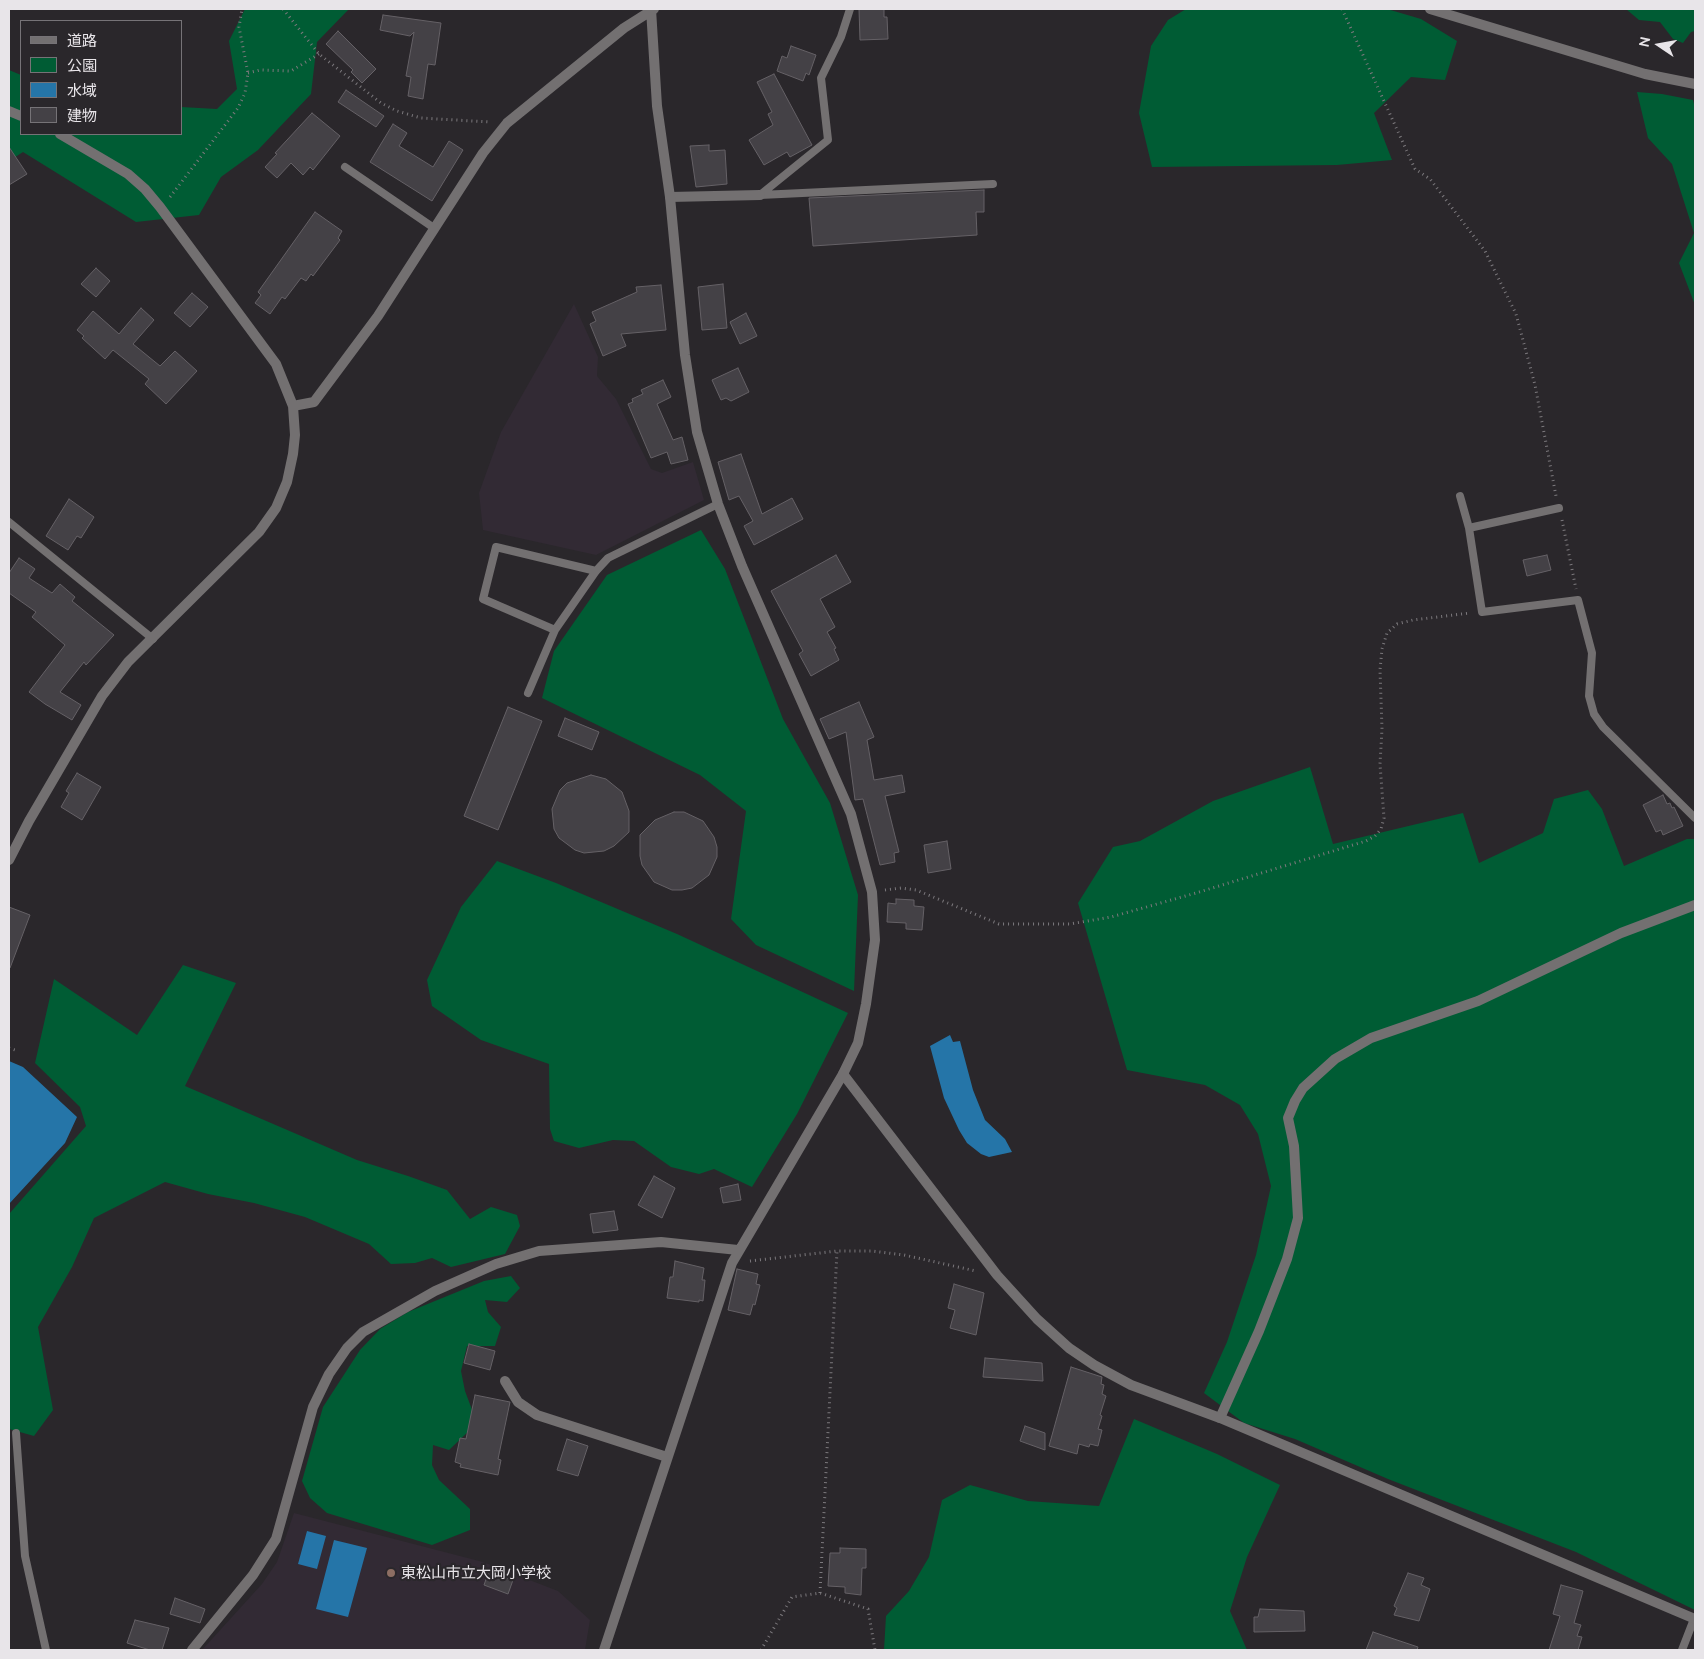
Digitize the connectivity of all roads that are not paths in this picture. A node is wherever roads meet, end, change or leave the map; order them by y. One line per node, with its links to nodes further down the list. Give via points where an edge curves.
1 (652, 9): 9 (street, via 657,106); 10 (street, via 506,123)
2 (850, 9): 8 (lane, via 841,37 821,78 828,140)
3 (1430, 9): 4 (street, via 1645,74)
4 (1695, 84)
5 (62, 135): 11 (street, via 128,174 145,189 276,364)
6 (345, 167): 10 (lane)
7 (993, 184): 8 (lane)
8 (760, 195): 9 (street)
9 (670, 197): 13 (street, via 692,403)
10 (434, 228): 11 (street, via 378,316 314,402)
11 (293, 406): 19 (street, via 294,454 276,508 259,532)
12 (1460, 496): 16 (lane)
13 (718, 504): 17 (lane, via 608,558); 24 (street, via 851,814 872,892 875,940 869,989 858,1044)
14 (1559, 508): 16 (lane)
15 (9, 522): 19 (lane)
16 (1469, 528): 21 (lane, via 1482,612 1578,600 1592,653 1589,696 1594,714 1603,727)
17 (596, 571): 18 (lane); 18 (lane, via 496,547 482,599)
18 (555, 630): 20 (lane)
19 (153, 639): 22 (street, via 128,662 102,696)
20 (528, 693)
21 (1695, 818)
22 (9, 860)
23 (1695, 905): 27 (street, via 1622,933 1478,1001 1371,1038 1336,1059 1303,1088 1288,1118 1294,1146 1298,1218 1287,1259 1259,1331)
24 (843, 1074): 25 (street); 27 (street, via 997,1275 1037,1319 1094,1365 1132,1385)
25 (738, 1250): 29 (street); 32 (street, via 661,1242 540,1251 496,1264 435,1291 363,1332 329,1374 313,1407 276,1539 254,1575)
26 (504, 1381): 29 (street, via 518,1402 537,1415)
27 (1220, 1418): 30 (street)
28 (16, 1433): 31 (lane, via 25,1556)
29 (667, 1457): 33 (street)
30 (1694, 1619): 34 (lane)
31 (46, 1650)
32 (192, 1650)
33 (604, 1650)
34 (1682, 1650)

